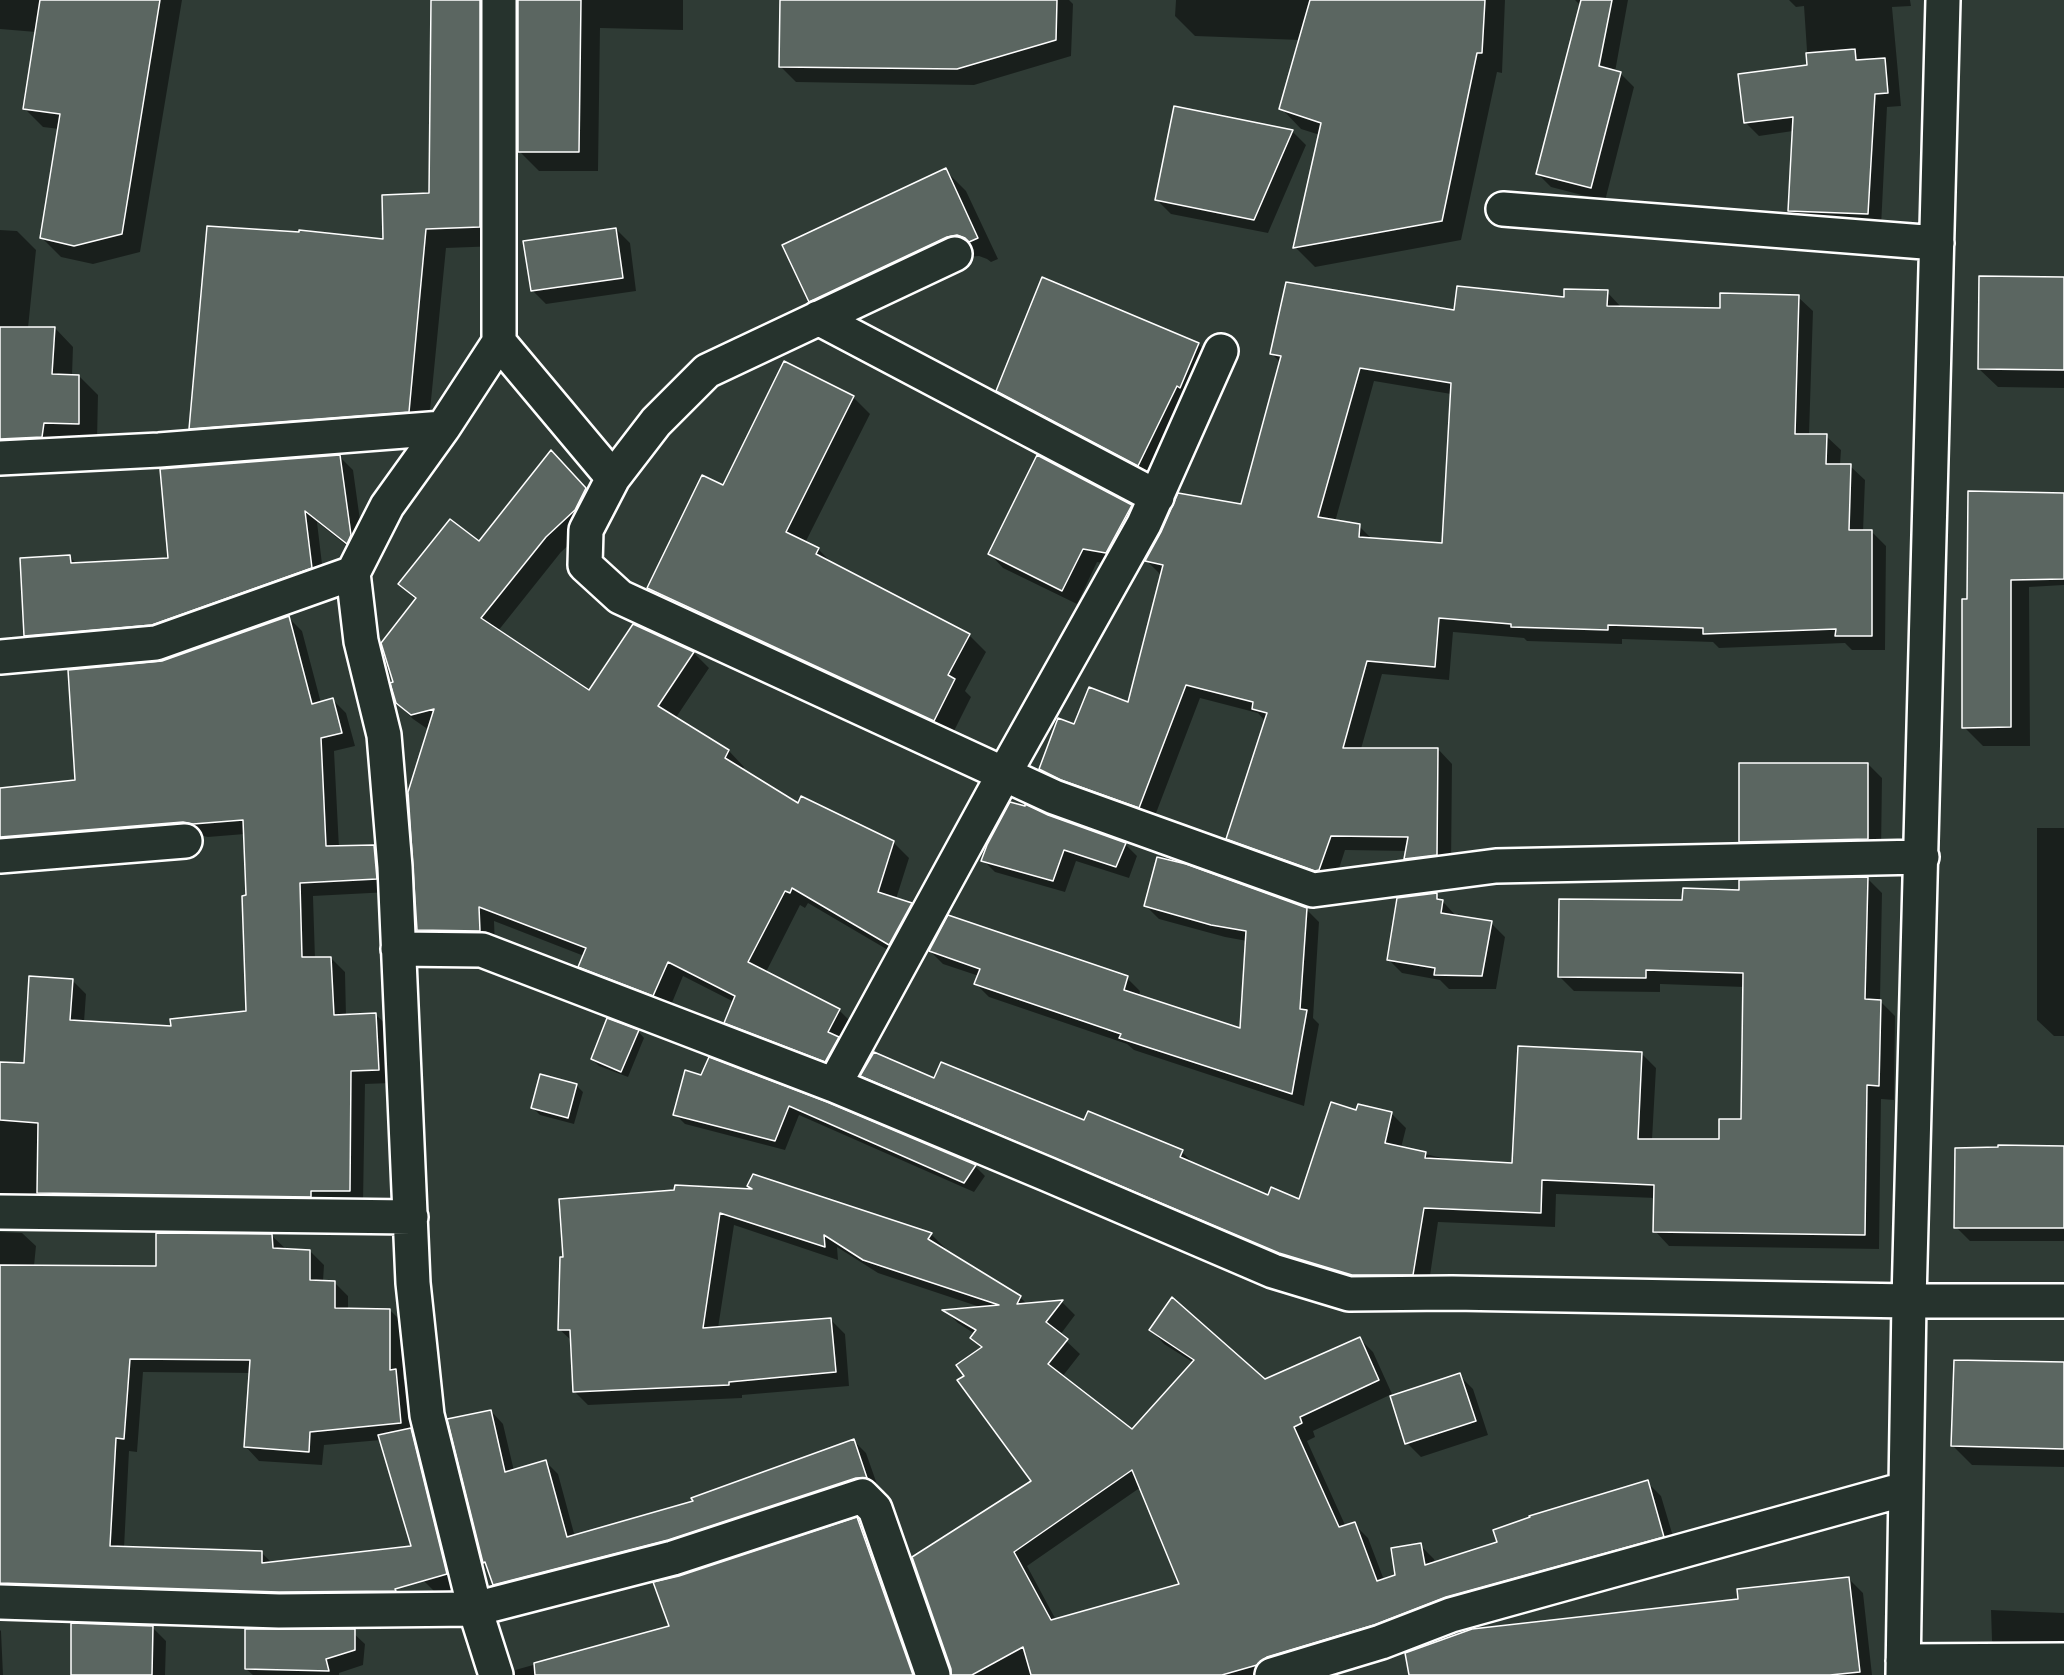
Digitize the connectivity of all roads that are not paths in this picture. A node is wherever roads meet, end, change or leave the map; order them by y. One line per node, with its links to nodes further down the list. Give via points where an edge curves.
1 (499, 0): 7 (street)
2 (1943, 0): 4 (street)
3 (1503, 209): 4 (street)
4 (1937, 243): 18 (street)
5 (955, 254): 6 (street)
6 (818, 318): 11 (street, via 707,371 656,422); 12 (street)
7 (499, 342): 9 (street); 11 (street)
8 (1221, 351): 12 (street)
9 (442, 428): 10 (street); 13 (street, via 387,506)
10 (0, 458)
11 (613, 478): 15 (street, via 586,530 585,565 620,597)
12 (1157, 497): 15 (street)
13 (352, 573): 14 (street, via 156,643); 19 (street, via 361,641 384,735)
14 (0, 657)
15 (1004, 774): 18 (street, via 1054,797 1313,890 1496,866); 20 (street)
16 (185, 841): 17 (street)
17 (0, 856)
18 (1922, 857): 23 (street)
19 (398, 949): 20 (street, via 482,950); 22 (street)
20 (834, 1085): 23 (street, via 1273,1271 1349,1294)
21 (0, 1212): 22 (street)
22 (411, 1217): 27 (street, via 413,1283 427,1414)
23 (1908, 1301): 24 (street); 25 (street)
24 (2064, 1301)
25 (1905, 1489): 29 (street); 32 (street, via 1451,1615 1381,1642)
26 (0, 1602): 27 (street, via 279,1611)
27 (475, 1609): 30 (street); 31 (street, via 673,1558 862,1496 875,1509)
28 (2064, 1660): 29 (street)
29 (1903, 1668)
30 (496, 1675)
31 (933, 1675)
32 (1272, 1675)

